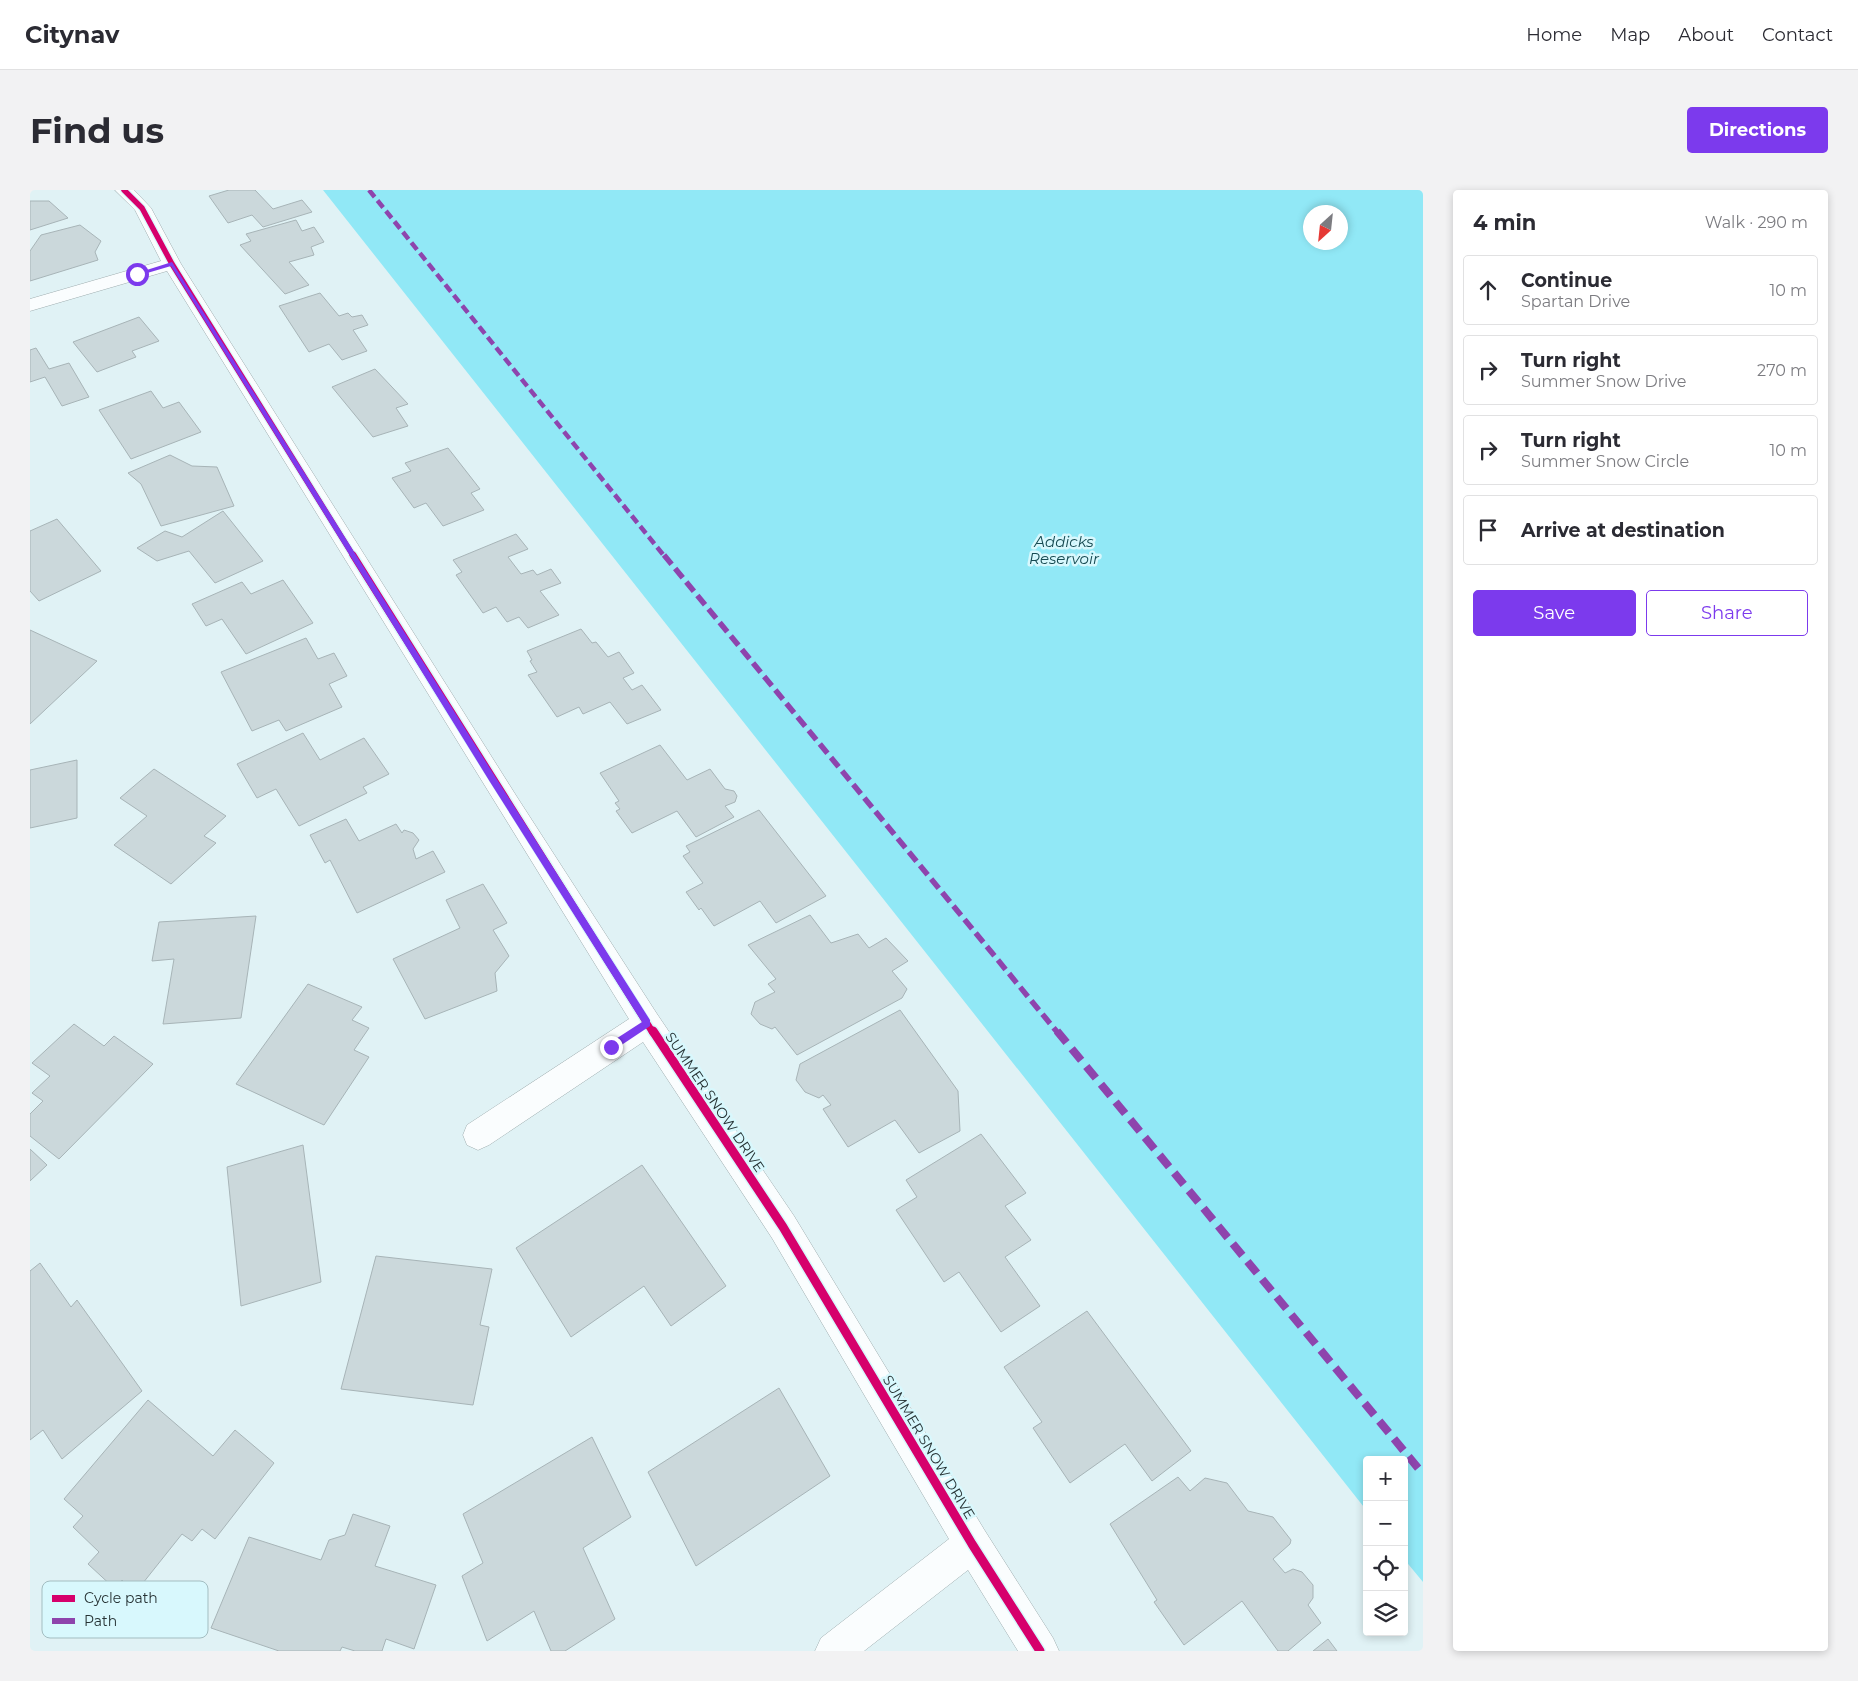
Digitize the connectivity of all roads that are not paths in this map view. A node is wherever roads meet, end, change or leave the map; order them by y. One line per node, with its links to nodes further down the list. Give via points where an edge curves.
1 (124, 190): 2 (street, SUMMER SNOW DRIVE, via 142,208)
2 (172, 264): 3 (street); 4 (street, SUMMER SNOW DRIVE)
3 (30, 306)
4 (647, 1023): 5 (street); 6 (street, SUMMER SNOW DRIVE, via 783,1227)
5 (478, 1135)
6 (972, 1544): 7 (street); 8 (street, SUMMER SNOW DRIVE)
7 (834, 1651)
8 (1040, 1651)

